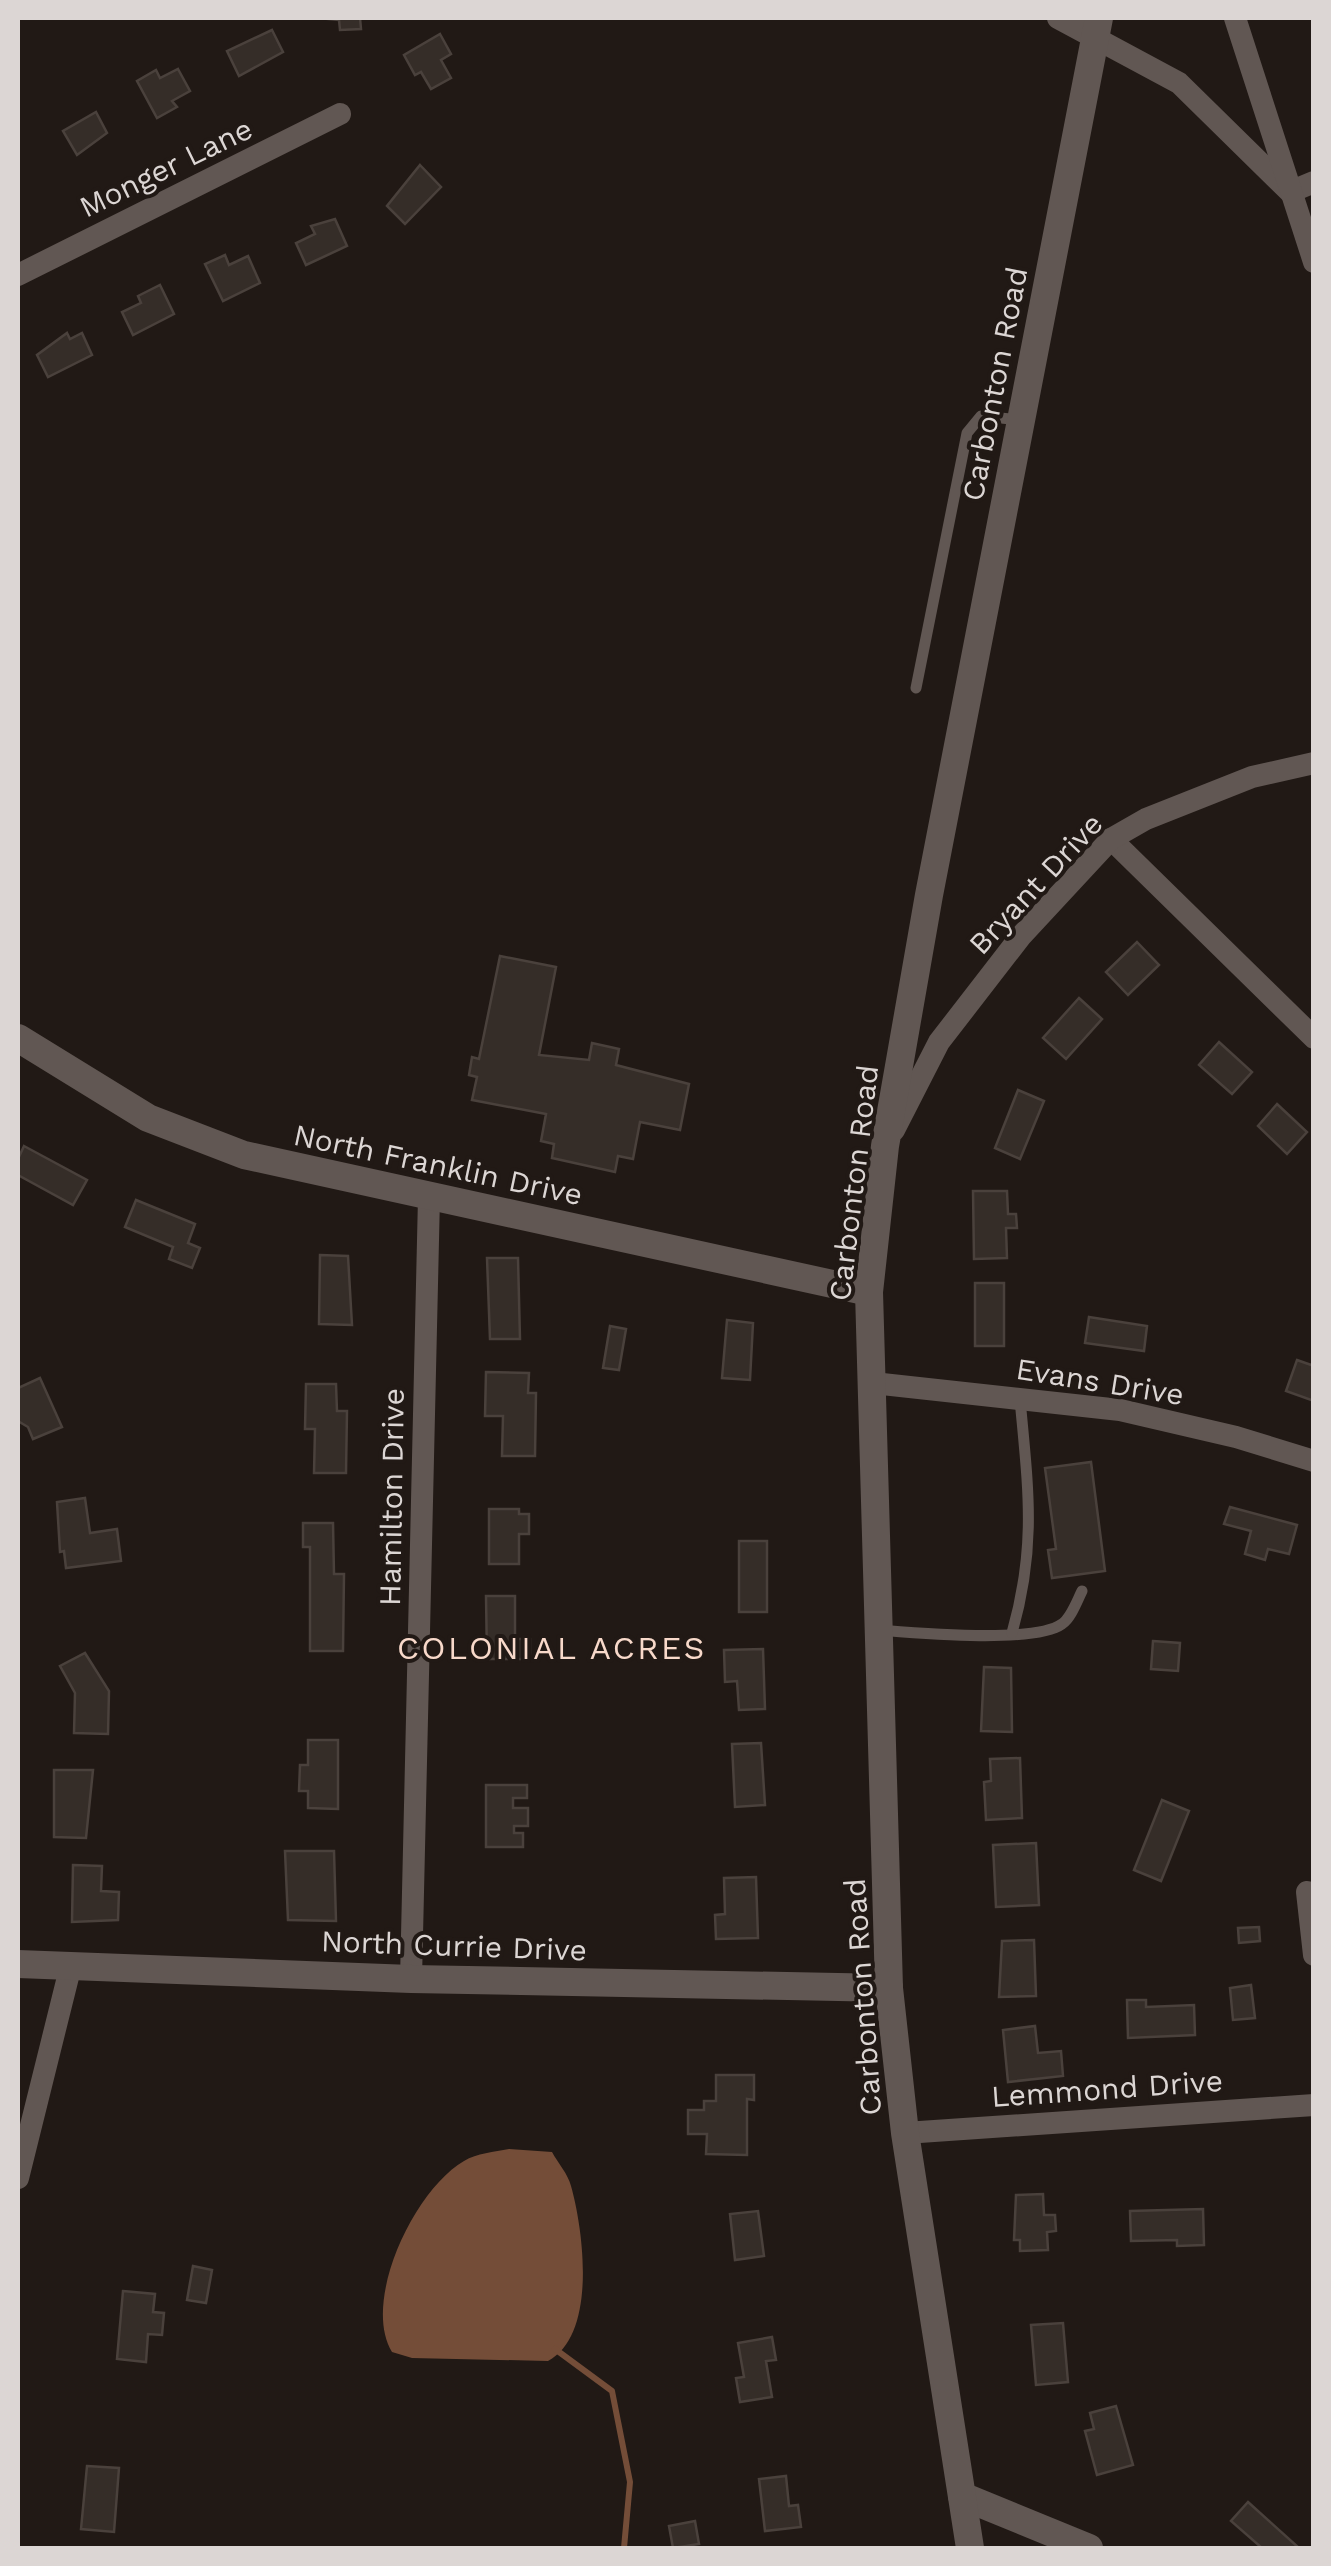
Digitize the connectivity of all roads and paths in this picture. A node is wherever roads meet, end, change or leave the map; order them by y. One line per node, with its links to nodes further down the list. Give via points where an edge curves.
1 (1058, 18): 3 (street)
2 (1236, 18): 6 (street)
3 (1098, 26): 6 (street, via 1179,83); 9 (street, Carbonton Road)
4 (340, 114): 8 (street, Monger Lane)
5 (1314, 182): 6 (street)
6 (1290, 192): 7 (street)
7 (1314, 262)
8 (18, 275)
9 (1021, 420): 10 (lane, via 980,416 967,432); 15 (street, Carbonton Road)
10 (916, 688)
11 (1314, 764): 12 (street, Bryant Drive, via 1252,777)
12 (1110, 839): 14 (street); 15 (street, Bryant Drive, via 1021,936 938,1042)
13 (18, 1038): 16 (street, North Franklin Drive, via 148,1118 212,1143)
14 (1314, 1038)
15 (885, 1146): 17 (street, Carbonton Road)
16 (429, 1196): 17 (street, North Franklin Drive); 28 (street, Hamilton Drive)
17 (870, 1292): 18 (street, Carbonton Road)
18 (873, 1383): 19 (street, Evans Drive); 22 (street, Carbonton Road)
19 (1020, 1399): 20 (street, Evans Drive, via 1120,1410); 23 (lane, via 1032,1523 1027,1580)
20 (1314, 1461)
21 (1082, 1590): 23 (lane, via 1065,1623 1047,1632)
22 (880, 1630): 23 (lane); 29 (street, Carbonton Road)
23 (1012, 1633)
24 (1308, 1892): 25 (street)
25 (1314, 1955)
26 (18, 1964): 27 (street, North Currie Drive)
27 (72, 1965): 28 (street, North Currie Drive); 32 (street)
28 (410, 1979): 29 (street, North Currie Drive)
29 (889, 1988): 31 (street, Carbonton Road)
30 (1314, 2106): 31 (street, Lemmond Drive)
31 (905, 2133): 33 (street, Carbonton Road)
32 (18, 2178)
33 (962, 2496): 34 (street, Carbonton Road); 35 (street)
34 (970, 2548)
35 (1088, 2548)

